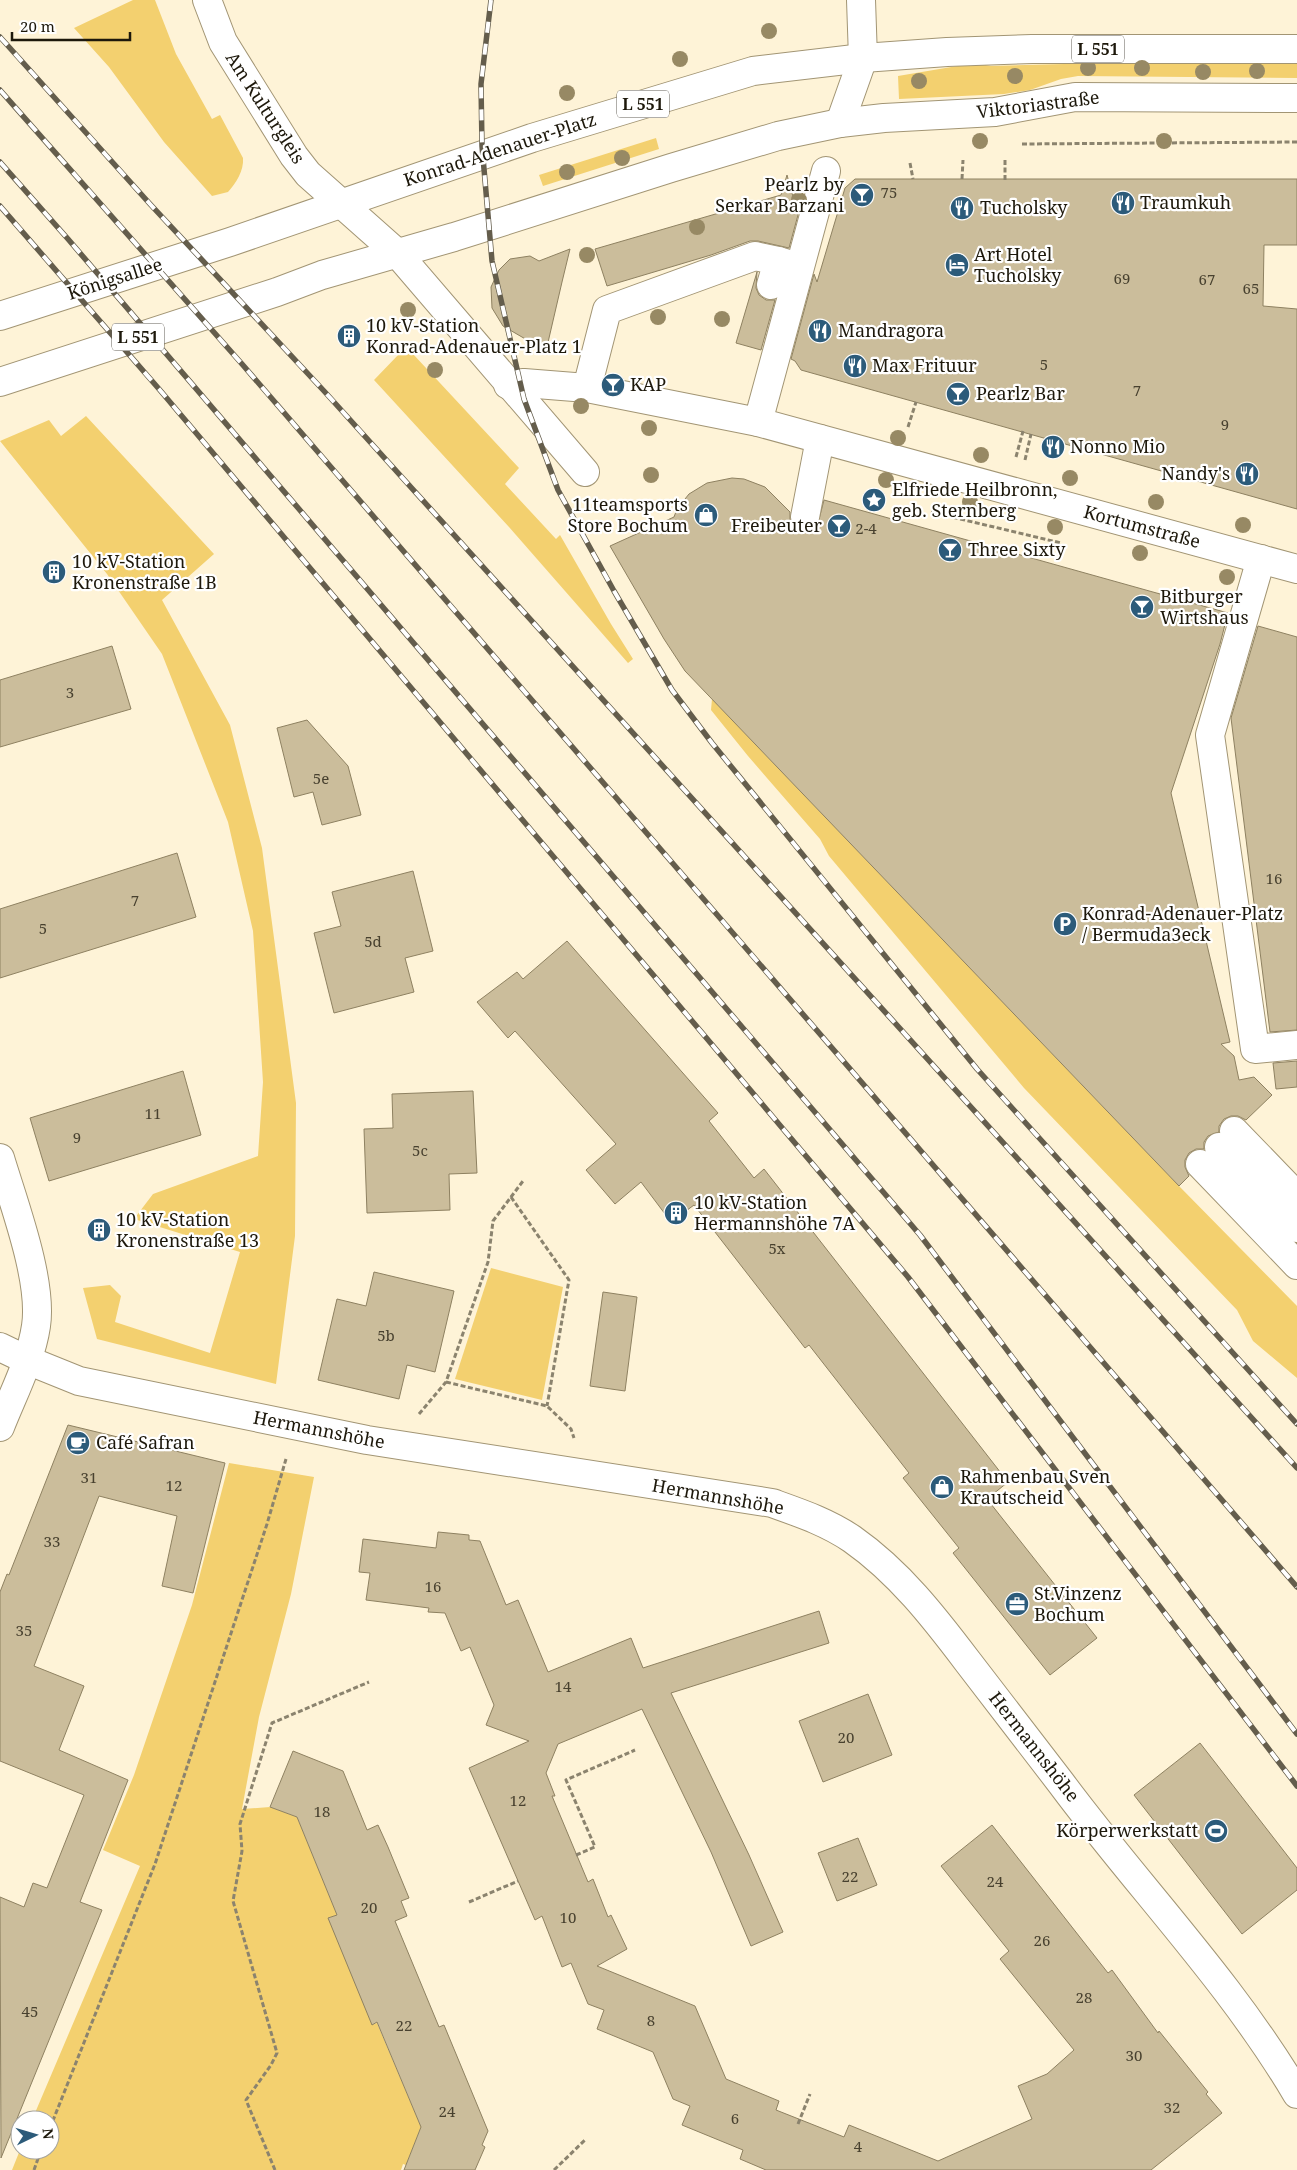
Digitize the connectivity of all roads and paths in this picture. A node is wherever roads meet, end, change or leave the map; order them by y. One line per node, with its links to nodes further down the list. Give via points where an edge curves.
1 (207, 0): 14 (street, Am Kulturgleis, via 223,42 294,156 308,174)
2 (860, 0): 4 (street)
3 (1297, 49): 4 (street, L 551, via 1032,49)
4 (863, 58): 6 (street); 14 (street, Konrad-Adenauer-Platz / L 551, via 753,71 541,135)
5 (1297, 98): 6 (street, Viktoriastraße / L 551, via 1075,97 995,112)
6 (840, 123): 16 (street, L 551, via 778,136)
7 (1005, 158): 13 (path)
8 (964, 160): 12 (path)
9 (910, 163): 11 (path)
10 (826, 171): 17 (street)
11 (913, 179)
12 (962, 179)
13 (1005, 180)
14 (342, 203): 15 (street, Konrad-Adenauer-Platz / L 551); 16 (street)
15 (230, 242): 18 (street, Königsallee / L 551)
16 (397, 253): 19 (street, L 551); 20 (street)
17 (776, 281): 21 (street, via 755,256 607,310); 22 (street)
18 (0, 316)
19 (0, 382)
20 (508, 385): 21 (street, via 524,383); 24 (street)
21 (587, 388): 22 (street)
22 (758, 422): 23 (street, Kortumstraße)
23 (820, 439): 25 (street); 26 (street, Kortumstraße)
24 (585, 472)
25 (805, 517)
26 (1261, 559): 27 (street, Kortumstraße); 28 (street, via 1210,735 1255,1049)
27 (1297, 569)
28 (1297, 1045)
29 (1218, 1148): 32 (street); 34 (street); 35 (street)
30 (0, 1158): 37 (street, via 27,1248 37,1300 36,1325)
31 (523, 1181): 33 (path)
32 (1297, 1196)
33 (511, 1197): 38 (path, via 493,1221 488,1262); 40 (path, via 569,1280)
34 (1297, 1228)
35 (1297, 1265)
36 (0, 1347): 37 (street, Hermannshöhe)
37 (27, 1360): 41 (street, Hermannshöhe, via 79,1381); 42 (street)
38 (446, 1382): 39 (path); 40 (path)
39 (436, 1395)
40 (547, 1406): 43 (path, via 571,1429)
41 (294, 1425): 43 (street, Hermannshöhe); 51 (path, via 267,1524 155,1864)
42 (0, 1426)
43 (592, 1476): 50 (street, Hermannshöhe, via 772,1503 814,1517 852,1539 885,1567 930,1612 1062,1785 1200,1955 1272,2052)
44 (369, 1682): 54 (path, via 272,1723 240,1824 242,1851 233,1901 277,2054 246,2100)
45 (635, 1750): 46 (path, via 566,1780 595,1847)
46 (576, 1855)
47 (518, 1880): 48 (path)
48 (469, 1902)
49 (810, 2094): 52 (path)
50 (1297, 2094)
51 (57, 2110)
52 (798, 2124)
53 (585, 2140): 55 (path)
54 (275, 2170)
55 (554, 2170)

